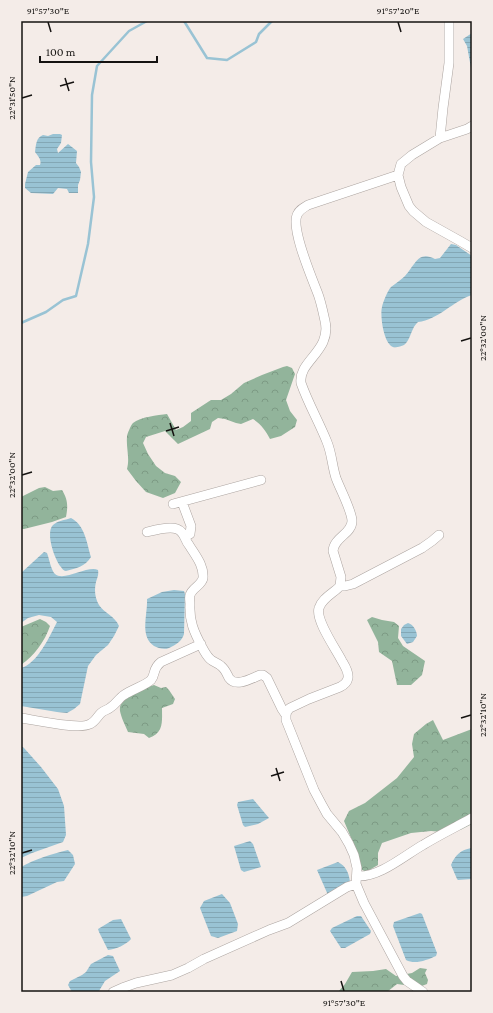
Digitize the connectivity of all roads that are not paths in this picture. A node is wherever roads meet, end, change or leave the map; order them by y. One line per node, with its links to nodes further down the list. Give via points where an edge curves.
1 (449, 21): 3 (street, via 449,63)
2 (472, 126): 3 (street)
3 (440, 138): 4 (street, via 401,164)
4 (398, 175): 5 (street, via 409,206 420,218); 12 (street, via 308,205 298,211 295,220 307,267 326,323 323,344 300,378 327,442 336,477 352,520 349,530 333,547 342,577)
5 (472, 248)
6 (261, 480): 7 (street)
7 (182, 502): 8 (street); 11 (street, via 191,526 190,534)
8 (173, 504)
9 (147, 532): 11 (street, via 175,528)
10 (438, 536): 12 (street, via 422,548 353,584)
11 (185, 537): 13 (street, via 202,568 201,583 190,595 191,621)
12 (340, 586): 14 (street, via 321,603 318,612 346,669 347,682 290,708)
13 (200, 644): 14 (street, via 210,659 221,666 234,682 260,675 267,678); 15 (street, via 156,665 152,679 131,690 88,725 72,726)
14 (286, 715): 17 (street, via 290,732 314,790 354,855)
15 (21, 718)
16 (472, 818): 17 (street, via 422,845 394,864 376,873 360,876)
17 (356, 880): 18 (street, via 288,923 172,975 136,983); 19 (street, via 364,903 402,976)
18 (113, 992)
19 (423, 992)

